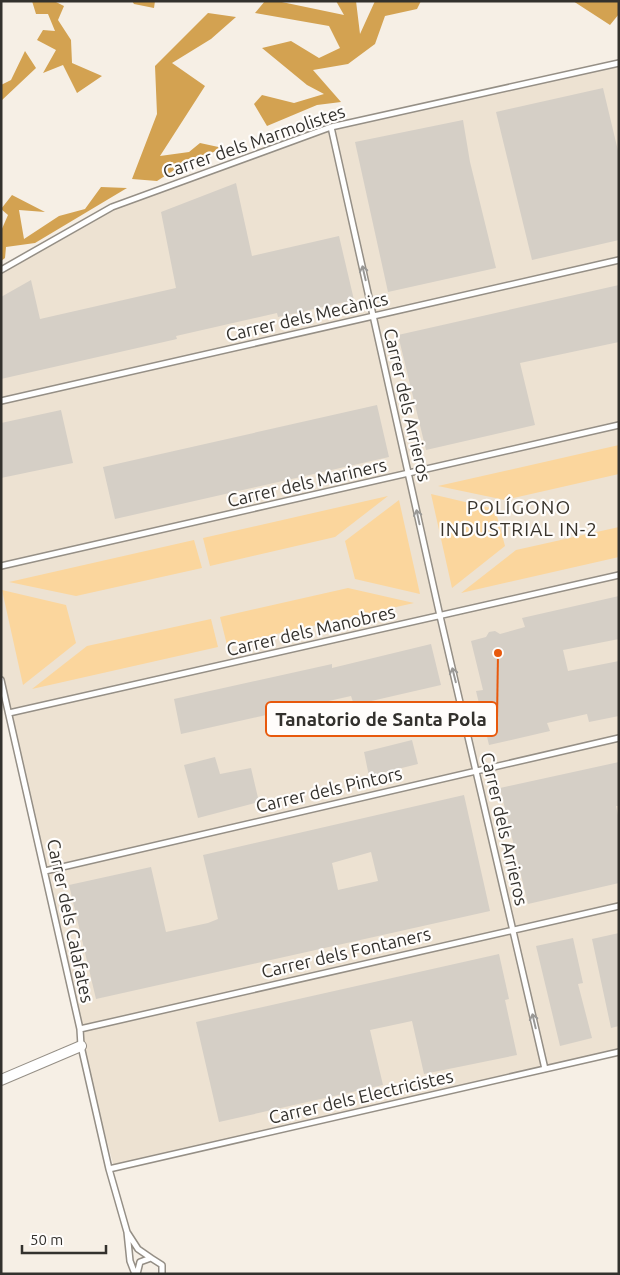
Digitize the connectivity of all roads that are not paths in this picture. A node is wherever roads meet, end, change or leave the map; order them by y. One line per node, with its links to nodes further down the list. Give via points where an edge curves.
1 (619, 63): 2 (lane, Carrer dels Marmolistes)
2 (331, 127): 4 (lane, Carrer dels Marmolistes, via 112,207); 5 (lane, Carrer dels Arrieros, one-way to 2)
3 (619, 260): 5 (lane, Carrer dels Mecànics)
4 (1, 270)
5 (373, 316): 6 (lane, Carrer dels Mecànics); 8 (lane, Carrer dels Arrieros)
6 (1, 401)
7 (619, 425): 8 (lane, Carrer dels Mariners)
8 (408, 474): 9 (lane, Carrer dels Mariners); 11 (lane, Carrer dels Arrieros, one-way to 8)
9 (1, 566)
10 (619, 575): 11 (lane, Carrer dels Manobres)
11 (440, 616): 13 (lane, Carrer dels Manobres); 15 (lane, Carrer dels Arrieros, one-way to 11)
12 (1, 680): 13 (lane, Carrer dels Calafates)
13 (9, 713): 16 (lane, Carrer dels Calafates)
14 (619, 738): 15 (lane, Carrer dels Pintors)
15 (477, 770): 16 (lane, Carrer dels Pintors); 18 (lane, Carrer dels Arrieros)
16 (45, 871): 19 (lane, Carrer dels Calafates)
17 (619, 906): 18 (lane, Carrer dels Fontaners)
18 (513, 929): 19 (lane, Carrer dels Fontaners); 22 (lane, Carrer dels Arrieros, one-way to 18)
19 (80, 1029): 20 (lane, Carrer dels Calafates)
20 (81, 1046): 23 (street); 24 (lane, Carrer dels Calafates)
21 (619, 1052): 22 (lane, Carrer dels Electricistes)
22 (545, 1069): 24 (lane, Carrer dels Electricistes)
23 (1, 1080)
24 (109, 1169): 25 (lane, Carrer dels Calafates)
25 (127, 1232): 26 (lane, via 138,1249); 27 (lane, via 130,1261)
26 (151, 1258): 27 (lane, via 140,1262); 28 (lane, via 162,1266)
27 (136, 1274)
28 (162, 1274)

